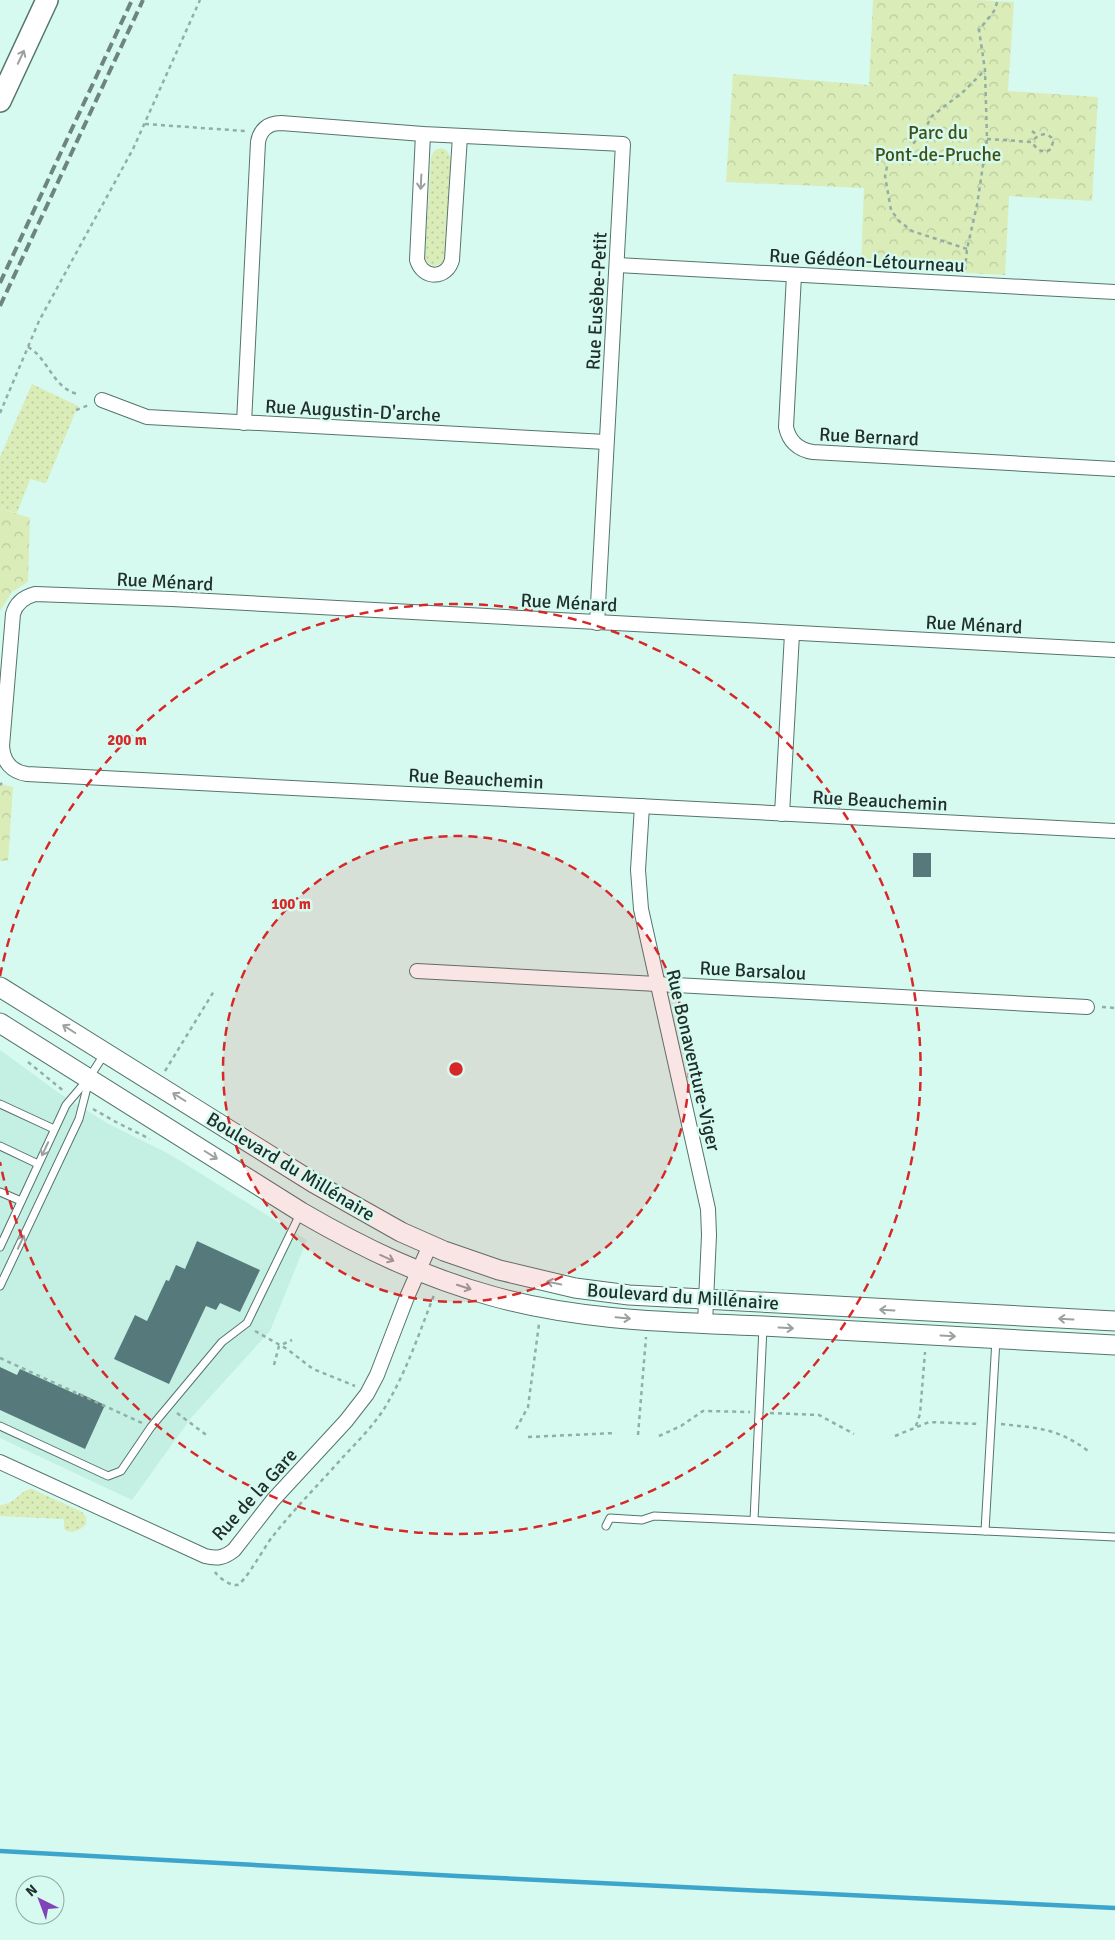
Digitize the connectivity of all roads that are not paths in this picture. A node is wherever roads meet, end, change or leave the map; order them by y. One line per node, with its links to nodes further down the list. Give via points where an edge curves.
1 (47, 0): 2 (main road, one-way to 1)
2 (0, 101)
3 (423, 134): 4 (street, Rue Eusèbe-Petit); 4 (street, one-way to 4, via 417,260 422,270 432,275 444,273 452,260); 9 (street, Rue Eusèbe-Petit, via 281,123 272,124 262,131 258,142)
4 (460, 136): 5 (street, Rue Eusèbe-Petit, via 624,144)
5 (617, 265): 6 (street, Rue Gédéon-Létourneau); 10 (street, Rue Eusèbe-Petit)
6 (794, 275): 7 (street, Rue Gédéon-Létourneau); 11 (street, Rue Bernard, via 786,427 791,441 798,448 813,452)
7 (1115, 292)
8 (102, 400): 9 (street, Rue Augustin-D'arche, via 147,417)
9 (244, 423): 10 (street, Rue Augustin-D'arche)
10 (606, 442): 13 (street, Rue Eusèbe-Petit)
11 (1115, 469)
12 (22, 599): 13 (street, Rue Ménard, via 35,594 74,595); 16 (street, Rue Beauchemin, via 12,618 2,746 7,763 18,772)
13 (597, 623): 14 (street, Rue Ménard)
14 (792, 634): 15 (street, Rue Ménard); 17 (street)
15 (1115, 650)
16 (642, 806): 17 (street, Rue Beauchemin); 20 (street, Rue Bonaventure-Viger, via 639,893)
17 (782, 814): 18 (street, Rue Beauchemin)
18 (1115, 831)
19 (417, 971): 20 (street, Rue Barsalou)
20 (657, 984): 22 (street, Rue Barsalou); 38 (street, Rue Bonaventure-Viger, via 708,1209)
21 (0, 986): 24 (street, Boulevard du Millénaire, one-way to 21)
22 (1087, 1007)
23 (0, 1023): 25 (street, Boulevard du Millénaire)
24 (106, 1052): 25 (lane); 34 (street, Boulevard du Millénaire, one-way to 24, via 347,1202)
25 (89, 1078): 27 (lane, via 66,1105); 32 (street, Boulevard du Millénaire, one-way to 32); 37 (lane, one-way to 25, via 79,1119)
26 (0, 1104): 27 (lane)
27 (54, 1130): 29 (lane, one-way to 29)
28 (0, 1146): 29 (lane)
29 (38, 1164): 31 (lane)
30 (0, 1192): 31 (lane)
31 (21, 1202): 33 (lane)
32 (301, 1212): 36 (street, Boulevard du Millénaire, one-way to 36, via 366,1248); 44 (lane, via 247,1323 222,1342 151,1427 121,1471 108,1476)
33 (2, 1239): 35 (lane)
34 (430, 1245): 36 (street, Rue de la Gare); 38 (street, Boulevard du Millénaire, one-way to 34, via 629,1296 560,1285 480,1264)
35 (0, 1247)
36 (418, 1271): 40 (street, Boulevard du Millénaire, one-way to 40, via 541,1308); 45 (street, Rue de la Gare, via 367,1394 228,1556 204,1556)
37 (0, 1286)
38 (706, 1300): 39 (street, Boulevard du Millénaire, one-way to 38); 40 (street, Rue Bonaventure-Viger)
39 (1115, 1321)
40 (705, 1324): 41 (street, Boulevard du Millénaire)
41 (763, 1326): 42 (street, Boulevard du Millénaire, one-way to 42); 46 (lane)
42 (996, 1339): 43 (street, Boulevard du Millénaire); 48 (lane)
43 (1115, 1345)
44 (0, 1426)
45 (0, 1462)
46 (754, 1520): 47 (lane, via 654,1516 642,1520 610,1518); 48 (lane)
47 (606, 1526)
48 (985, 1531): 49 (lane)
49 (1115, 1537)

